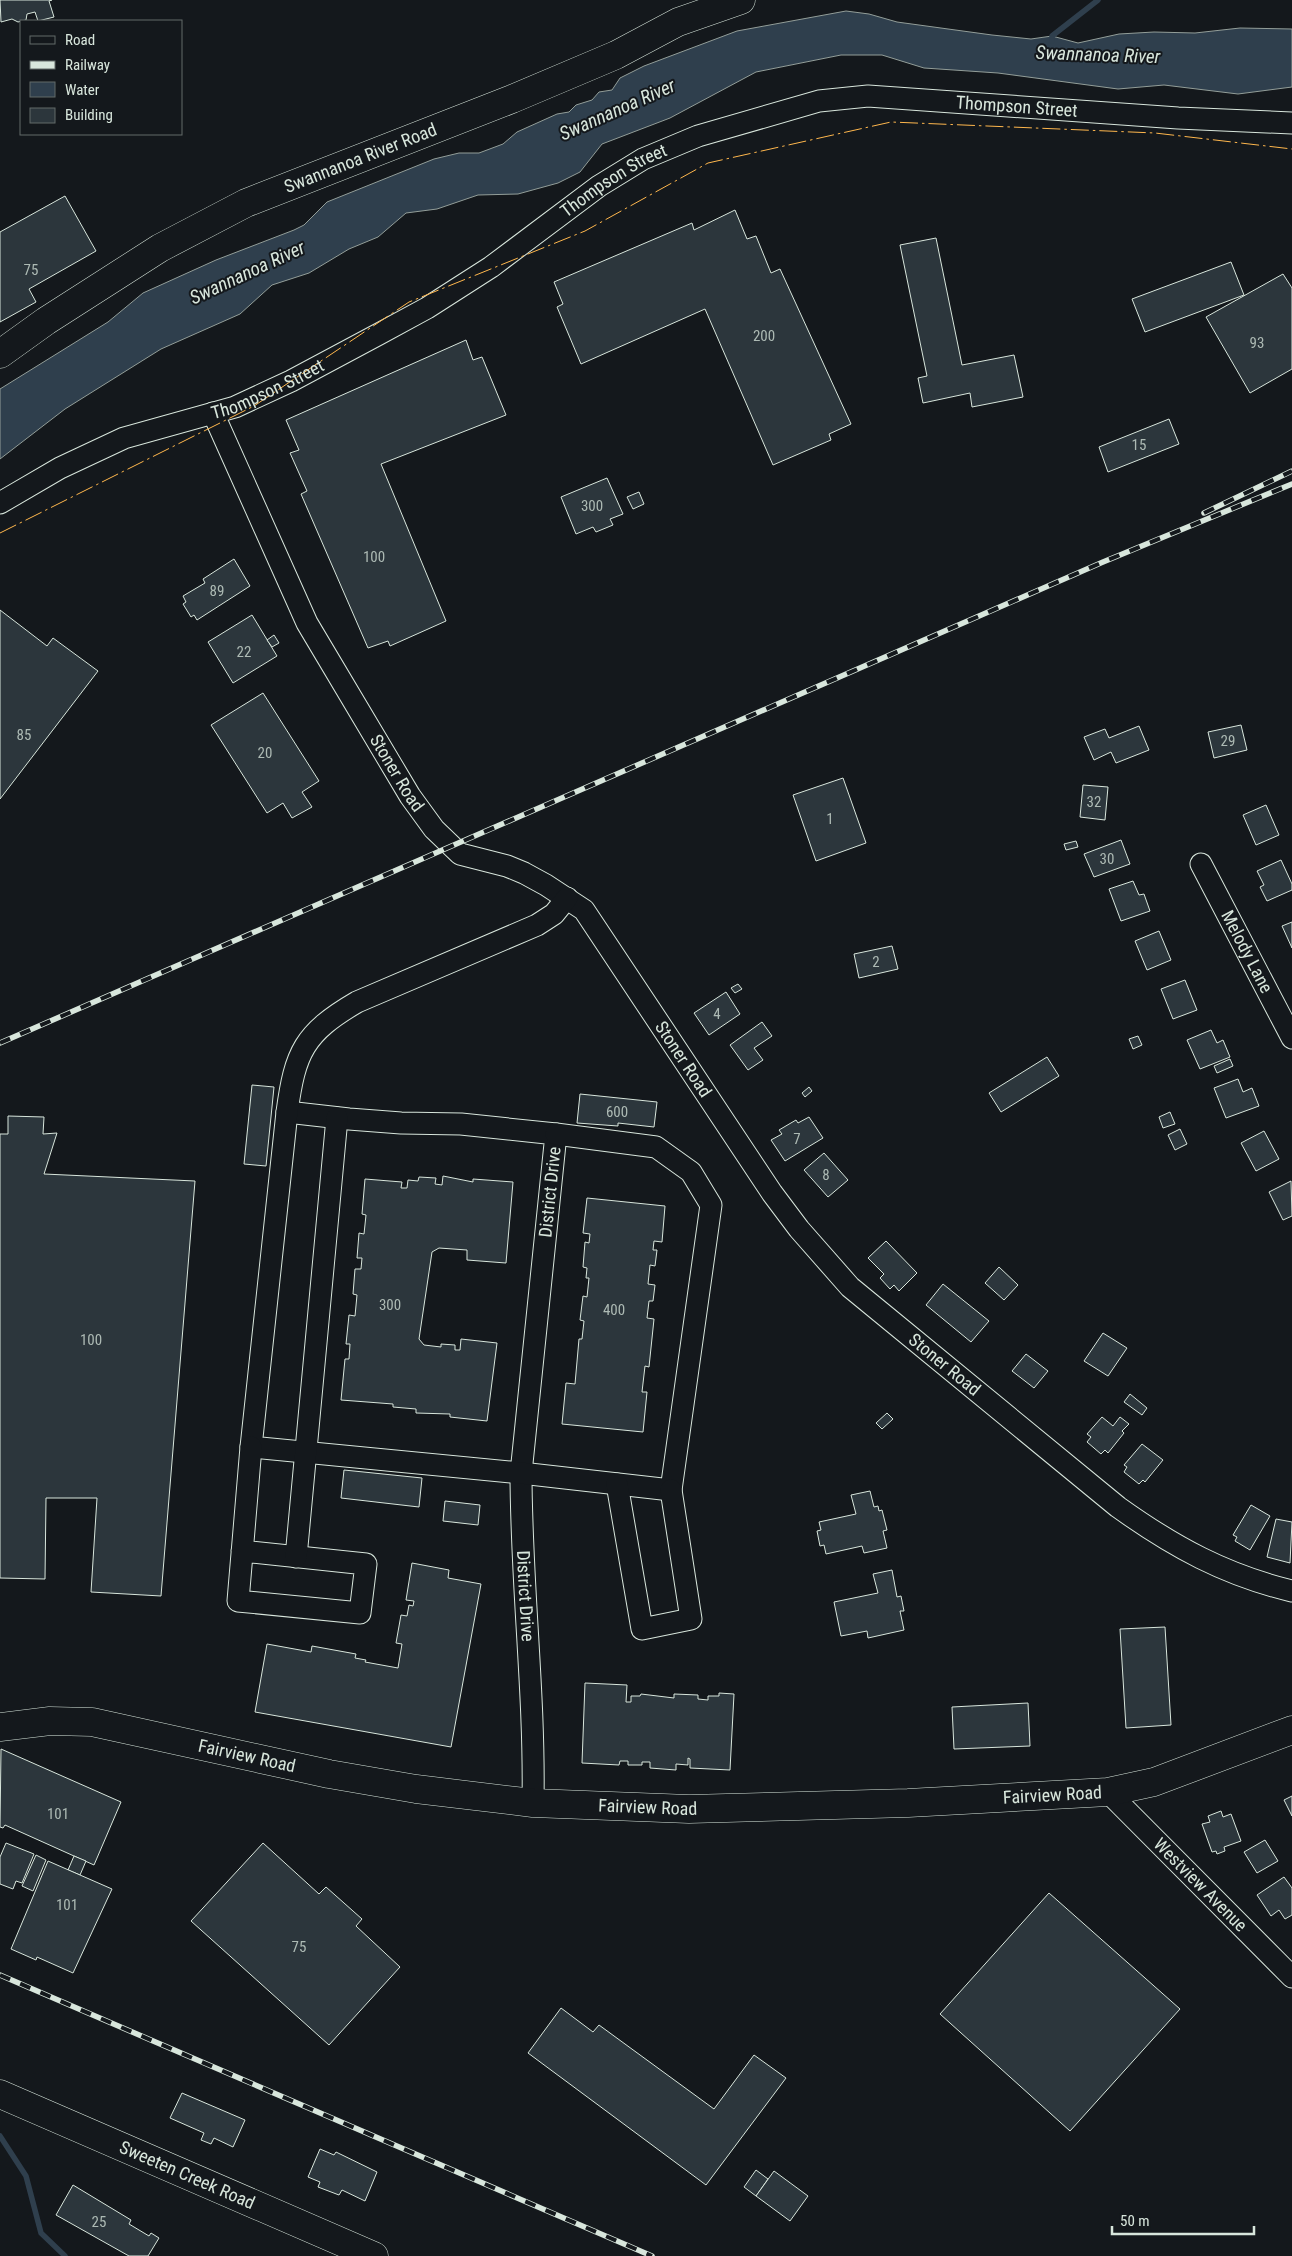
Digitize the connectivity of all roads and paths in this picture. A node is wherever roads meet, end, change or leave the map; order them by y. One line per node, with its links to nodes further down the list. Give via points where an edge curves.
1 (742, 0): 3 (main road, Swannanoa River Road, via 678,22 616,55 512,100 246,203 160,248)
2 (1292, 123): 4 (street, Thompson Street, via 1178,118 898,97 820,101 698,136 643,159 620,171 491,267 427,308 270,391)
3 (0, 354)
4 (213, 413): 5 (street, Thompson Street, via 124,438 60,468); 7 (street, Stoner Road, via 307,624 410,796 434,829 460,854 524,873)
5 (0, 503)
6 (1201, 864): 8 (street, Melody Lane)
7 (566, 898): 9 (street, via 554,914 537,925 357,1002 320,1027 297,1059); 19 (street, Stoner Road, via 584,910 593,921 772,1193 850,1287 1149,1529 1212,1565)
8 (1292, 1038)
9 (287, 1112): 10 (street, District Drive); 12 (street)
10 (337, 1118): 11 (street, District Drive, via 401,1124 461,1124); 13 (street)
11 (556, 1134): 14 (street, District Drive); 16 (street, via 656,1148 691,1172 711,1205)
12 (252, 1447): 13 (street); 17 (street)
13 (304, 1452): 14 (street); 18 (street)
14 (521, 1473): 15 (street); 23 (street, District Drive)
15 (617, 1484): 16 (street); 16 (street, via 642,1629 692,1619)
16 (671, 1490)
17 (242, 1552): 18 (street); 18 (street, via 238,1601 360,1613 366,1564)
18 (296, 1557)
19 (1292, 1591)
20 (0, 1727): 23 (main road, Fairview Road, via 50,1721 92,1722 329,1774 416,1789)
21 (1292, 1730): 22 (main road, Fairview Road, via 1154,1782)
22 (1108, 1792): 23 (main road, Fairview Road, via 908,1803 689,1809); 24 (street, Westview Avenue)
23 (533, 1803)
24 (1292, 1977)
25 (0, 2094): 26 (main road, Sweeten Creek Road)
26 (374, 2256)

